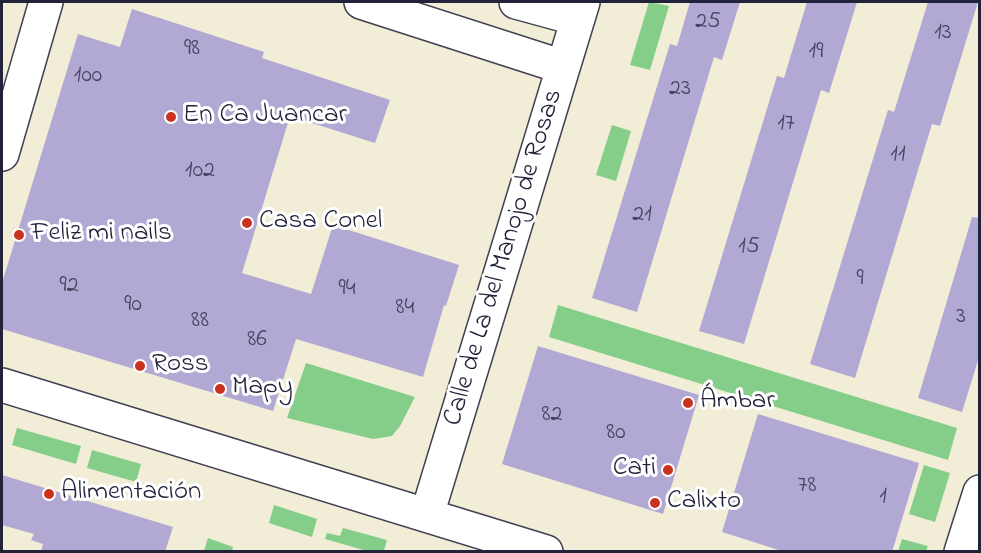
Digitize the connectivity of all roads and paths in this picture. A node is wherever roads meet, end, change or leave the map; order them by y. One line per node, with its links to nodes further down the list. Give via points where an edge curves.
1 (46, 2): 6 (street)
2 (361, 2): 5 (street, Calle de La del Manojo de Rosas)
3 (516, 2): 4 (street)
4 (581, 10): 5 (street)
5 (564, 67): 9 (street, Calle de La del Manojo de Rosas)
6 (2, 154)
7 (2, 385): 9 (street)
8 (980, 492): 11 (street)
9 (427, 515): 10 (street)
10 (546, 552)
11 (961, 552)

